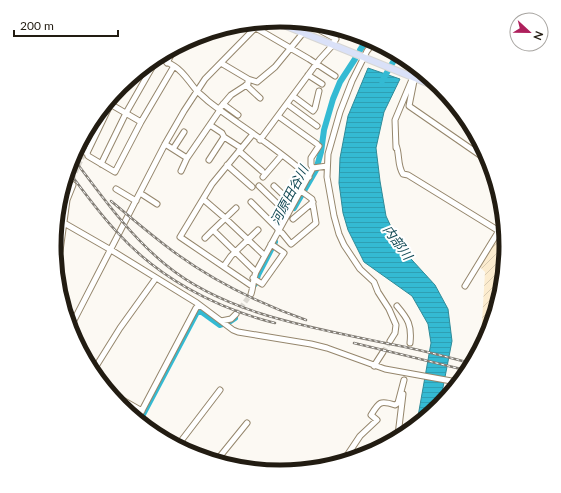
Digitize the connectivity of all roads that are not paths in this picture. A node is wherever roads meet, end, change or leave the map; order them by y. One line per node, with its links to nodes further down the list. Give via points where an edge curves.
1 (288, 27): 5 (main road)
2 (260, 28): 9 (street)
3 (254, 29): 14 (street)
4 (322, 31): 6 (street, via 336,39)
5 (303, 33): 9 (street); 11 (main road)
6 (334, 42)
7 (331, 47): 15 (street)
8 (371, 47): 11 (street)
9 (291, 48): 15 (street); 22 (street, via 275,67 256,82)
10 (171, 56): 13 (street)
11 (365, 58): 21 (main road); 56 (street, via 352,81 340,112)
12 (165, 60): 13 (street)
13 (168, 62): 16 (street)
14 (221, 63): 22 (street); 26 (street)
15 (317, 64): 19 (street); 20 (street)
16 (174, 66): 26 (street); 37 (street)
17 (151, 69): 34 (street)
18 (416, 74): 21 (main road)
19 (308, 75): 24 (street); 28 (street)
20 (335, 76)
21 (413, 77): 23 (main road); 51 (street, via 409,106); 82 (street, via 395,120 399,166 403,174)
22 (248, 79): 25 (street)
23 (427, 83)
24 (322, 84)
25 (246, 85): 29 (street); 30 (street)
26 (197, 91): 33 (street); 46 (street)
27 (319, 91): 28 (street, via 313,111)
28 (293, 96): 31 (street)
29 (260, 98)
30 (223, 104): 33 (street); 35 (street)
31 (287, 104): 36 (street); 40 (street)
32 (112, 105): 34 (street)
33 (220, 109): 39 (street); 43 (street)
34 (126, 113): 37 (street); 54 (street)
35 (238, 115)
36 (278, 116): 45 (street); 57 (street, via 318,145 311,165)
37 (142, 122): 54 (street, via 115,172)
38 (98, 124): 47 (street)
39 (210, 125): 44 (street); 52 (street)
40 (317, 126)
41 (184, 132): 48 (street)
42 (93, 133): 47 (street)
43 (253, 134): 45 (street); 49 (street)
44 (224, 137): 49 (street); 53 (street)
45 (260, 140): 50 (street)
46 (165, 144): 48 (street); 68 (street)
47 (85, 148): 54 (street, via 88,156)
48 (173, 149): 52 (street)
49 (240, 150): 55 (street); 59 (street)
50 (282, 155): 60 (street); 61 (street)
51 (479, 155)
52 (187, 158): 58 (street)
53 (209, 160)
54 (101, 164)
55 (227, 165): 65 (street); 69 (street)
56 (327, 166): 57 (street); 103 (street, via 339,234 360,269 374,282 389,309 396,326)
57 (316, 167): 61 (street)
58 (181, 171)
59 (262, 171)
60 (263, 177)
61 (309, 177): 67 (street)
62 (70, 183): 79 (street, via 73,185 67,200)
63 (258, 186): 76 (street)
64 (274, 186): 74 (street)
65 (252, 187)
66 (116, 189): 70 (street)
67 (303, 192): 72 (street); 74 (street)
68 (140, 193): 70 (street); 73 (street)
69 (203, 199): 77 (street); 91 (street, via 180,237)
70 (136, 201): 88 (street)
71 (251, 202): 83 (street)
72 (313, 202): 78 (street); 83 (street, via 316,223 291,244)
73 (157, 204)
74 (293, 204): 76 (street)
75 (236, 208): 77 (street)
76 (288, 214): 83 (street)
77 (225, 218): 80 (street); 85 (street)
78 (293, 219)
79 (64, 223): 86 (street); 88 (street)
80 (213, 230): 84 (street); 89 (street)
81 (258, 230): 85 (street)
82 (499, 230): 96 (street)
83 (280, 231): 87 (street)
84 (205, 238)
85 (247, 239): 89 (street); 90 (street)
86 (61, 244)
87 (272, 245): 90 (street); 94 (street, via 284,253 262,284)
88 (111, 250): 93 (street); 101 (street)
89 (235, 252): 91 (street); 92 (street)
90 (264, 256): 92 (street)
91 (224, 266): 95 (street)
92 (256, 272): 94 (street)
93 (156, 278): 98 (street); 106 (street)
94 (255, 280): 95 (street)
95 (252, 286): 97 (street)
96 (465, 286)
97 (250, 294)
98 (199, 305): 102 (street); 113 (street)
99 (398, 306): 104 (street, via 411,327)
100 (236, 314): 102 (street)
101 (74, 320)
102 (223, 323): 107 (street, via 248,335 311,344)
103 (390, 341)
104 (410, 343)
105 (383, 352): 107 (street)
106 (96, 365)
107 (374, 366): 108 (street)
108 (407, 373): 109 (street); 110 (street)
109 (404, 380): 116 (street); 118 (street, via 398,403 395,405 380,402 377,405 371,415 377,420 360,436)
110 (454, 381)
111 (220, 390): 117 (street)
112 (124, 401): 113 (street)
113 (142, 411): 114 (street)
114 (140, 415)
115 (247, 423): 119 (street)
116 (398, 431)
117 (180, 442)
118 (347, 455)
119 (219, 457)

